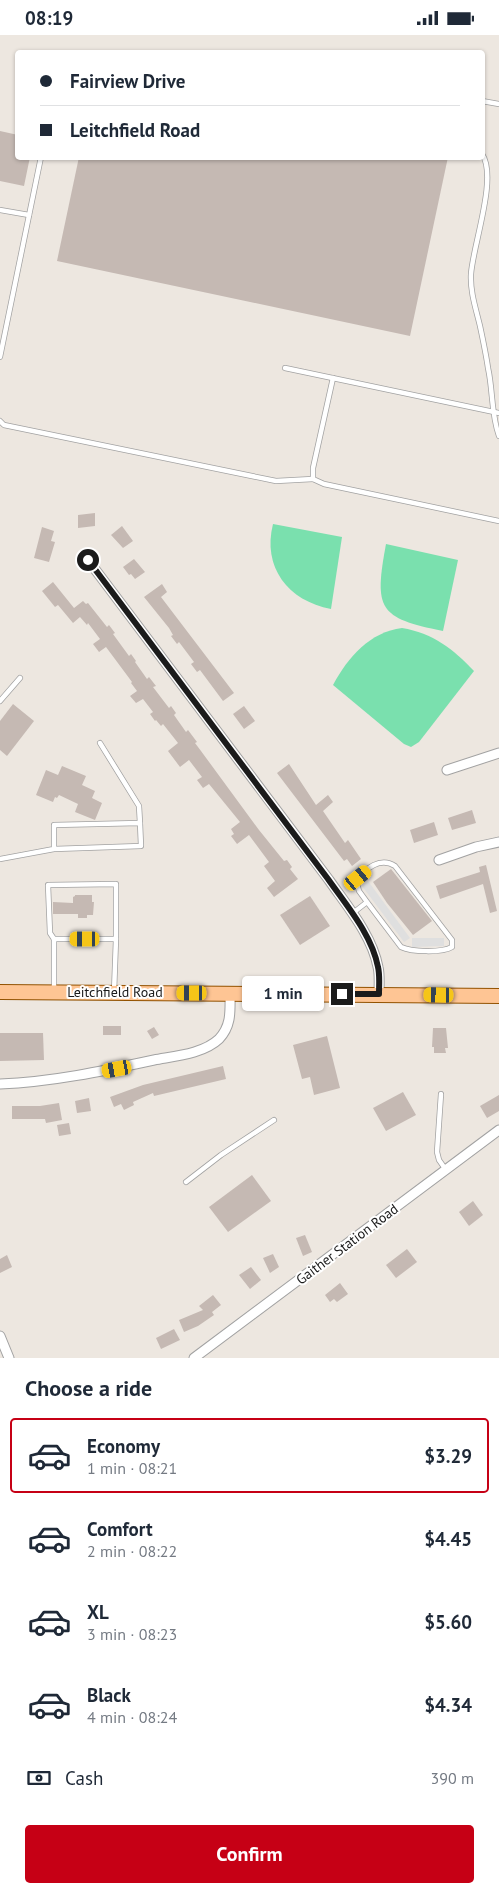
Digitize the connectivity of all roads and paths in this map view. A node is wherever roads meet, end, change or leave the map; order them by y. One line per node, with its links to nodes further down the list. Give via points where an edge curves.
1 (485, 102): 2 (lane)
2 (499, 104)
3 (485, 157): 10 (lane, via 488,179 471,273 472,302 480,326)
4 (40, 160): 6 (lane)
5 (0, 210): 6 (lane)
6 (29, 215): 7 (lane)
7 (0, 357)
8 (285, 368): 9 (lane)
9 (333, 378): 10 (lane); 13 (lane)
10 (496, 412): 12 (lane)
11 (0, 421): 13 (lane, via 4,425 276,481)
12 (499, 436)
13 (313, 479): 14 (lane)
14 (499, 521)
15 (88, 560): 27 (street)
16 (20, 678): 17 (lane)
17 (0, 701)
18 (100, 743): 21 (lane, via 139,806)
19 (499, 753): 20 (street)
20 (447, 770)
21 (140, 823): 23 (lane, via 54,825); 23 (lane, via 141,846)
22 (499, 842): 25 (street)
23 (54, 849): 24 (lane)
24 (0, 859)
25 (439, 860)
26 (367, 902): 26 (lane, via 406,950 440,951 452,947 452,940 391,863 383,861 356,881); 27 (lane)
27 (352, 913): 34 (street, via 376,957)
28 (54, 939): 29 (lane); 29 (lane, via 50,933 48,885 116,884); 32 (lane)
29 (116, 939): 31 (lane)
30 (0, 992): 32 (main road, Leitchfield Road)
31 (114, 992): 32 (main road, Leitchfield Road); 33 (main road, Leitchfield Road)
32 (54, 993)
33 (230, 993): 34 (main road, Leitchfield Road); 36 (street, via 230,1021 220,1037 205,1048 117,1069)
34 (379, 994): 35 (main road, Leitchfield Road)
35 (499, 996)
36 (0, 1084)
37 (441, 1094): 40 (lane, via 437,1152)
38 (274, 1120): 41 (lane)
39 (499, 1130): 40 (street, Gaither Station Road)
40 (446, 1170): 44 (street, Gaither Station Road)
41 (186, 1182)
42 (0, 1336): 43 (street)
43 (9, 1358)
44 (194, 1358)

